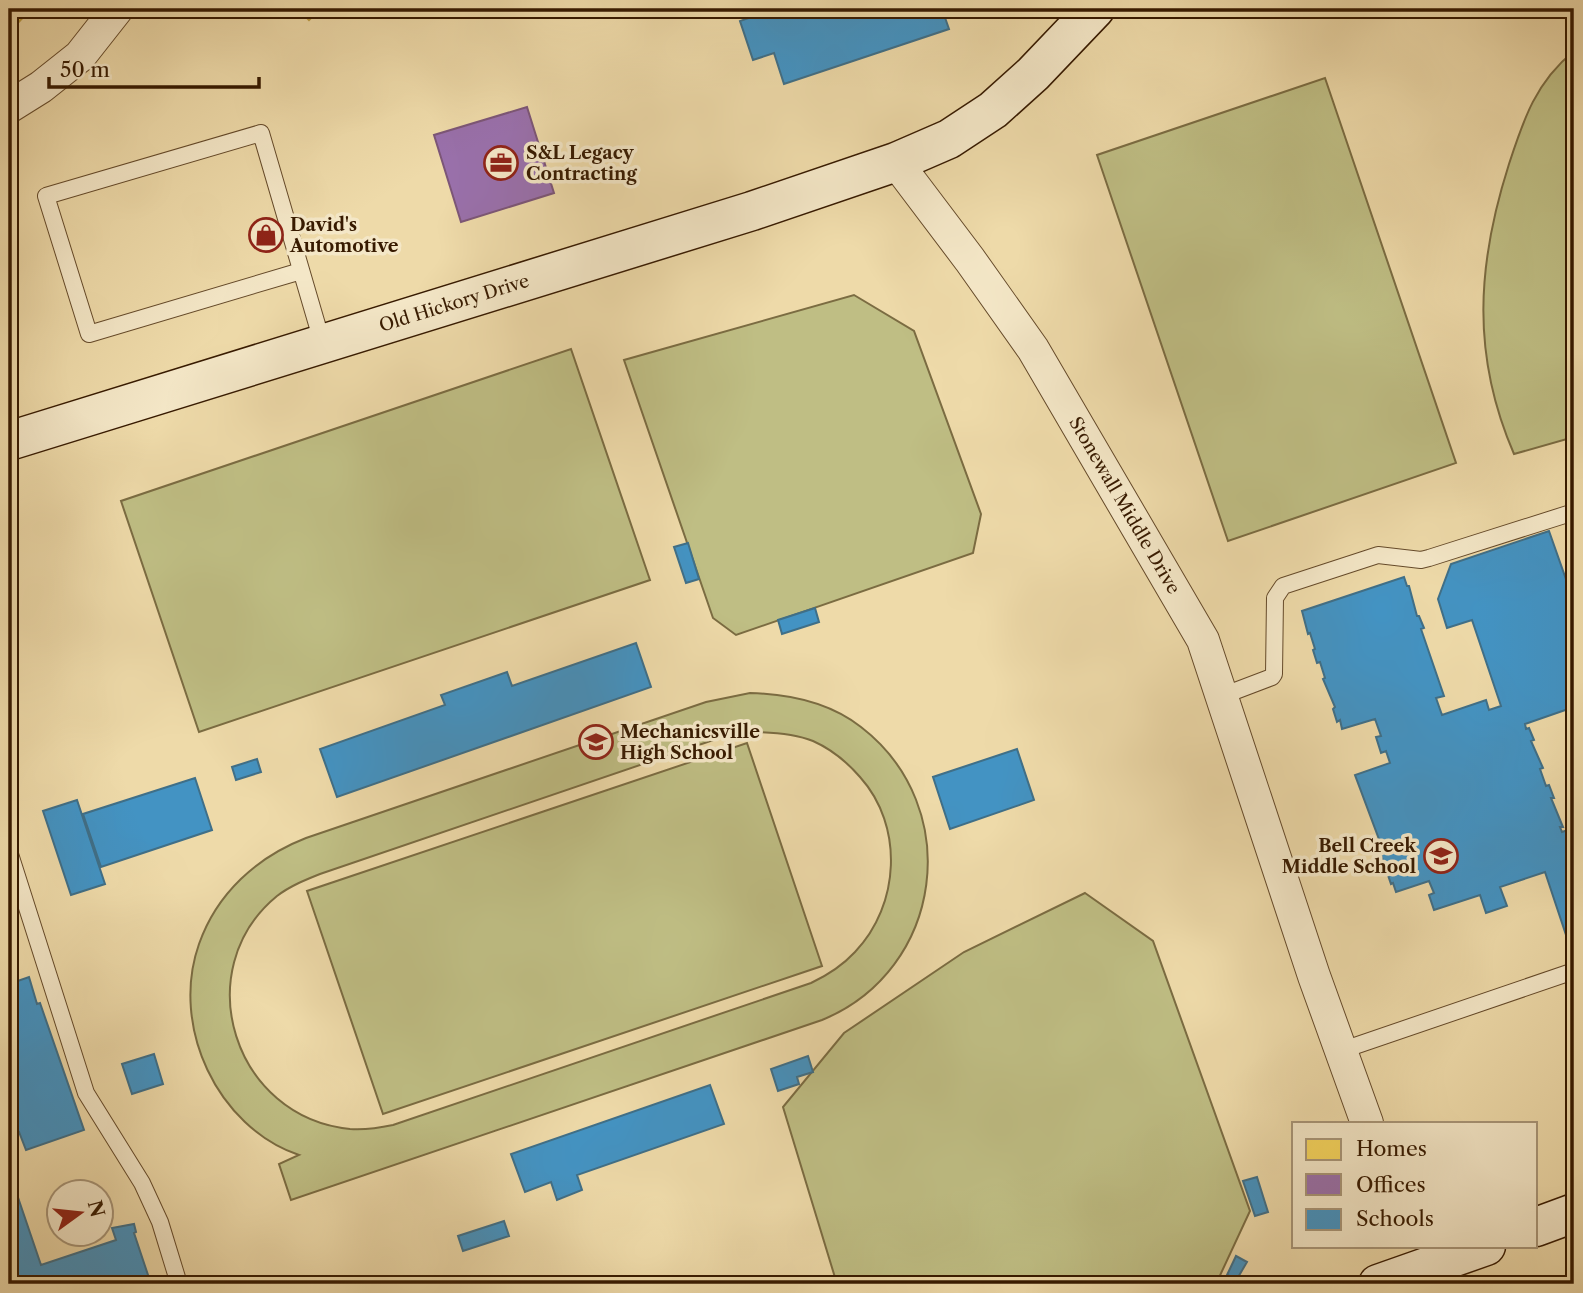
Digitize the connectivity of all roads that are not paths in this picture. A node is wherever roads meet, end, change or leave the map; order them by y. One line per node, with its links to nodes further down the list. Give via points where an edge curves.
1 (117, 9): 3 (street, via 80,56)
2 (1095, 9): 4 (street, via 993,110 949,139)
3 (9, 107)
4 (896, 162): 6 (street, Old Hickory Drive); 9 (street, Stonewall Middle Drive, via 1033,349 1203,640)
5 (301, 271): 5 (lane, via 261,132 46,196 89,334); 6 (lane)
6 (323, 345): 7 (street, Old Hickory Drive)
7 (9, 441)
8 (1574, 512): 9 (lane, via 1429,558 1378,555 1283,586 1275,598 1274,674)
9 (1222, 696): 12 (street, Stonewall Middle Drive)
10 (9, 851): 18 (lane, via 86,1093 142,1183)
11 (1574, 971): 12 (lane)
12 (1340, 1051): 13 (street, Stonewall Middle Drive)
13 (1364, 1114)
14 (1574, 1213): 15 (street)
15 (1538, 1226)
16 (1474, 1248): 17 (street)
17 (1416, 1258): 19 (street)
18 (179, 1284)
19 (1378, 1284)

